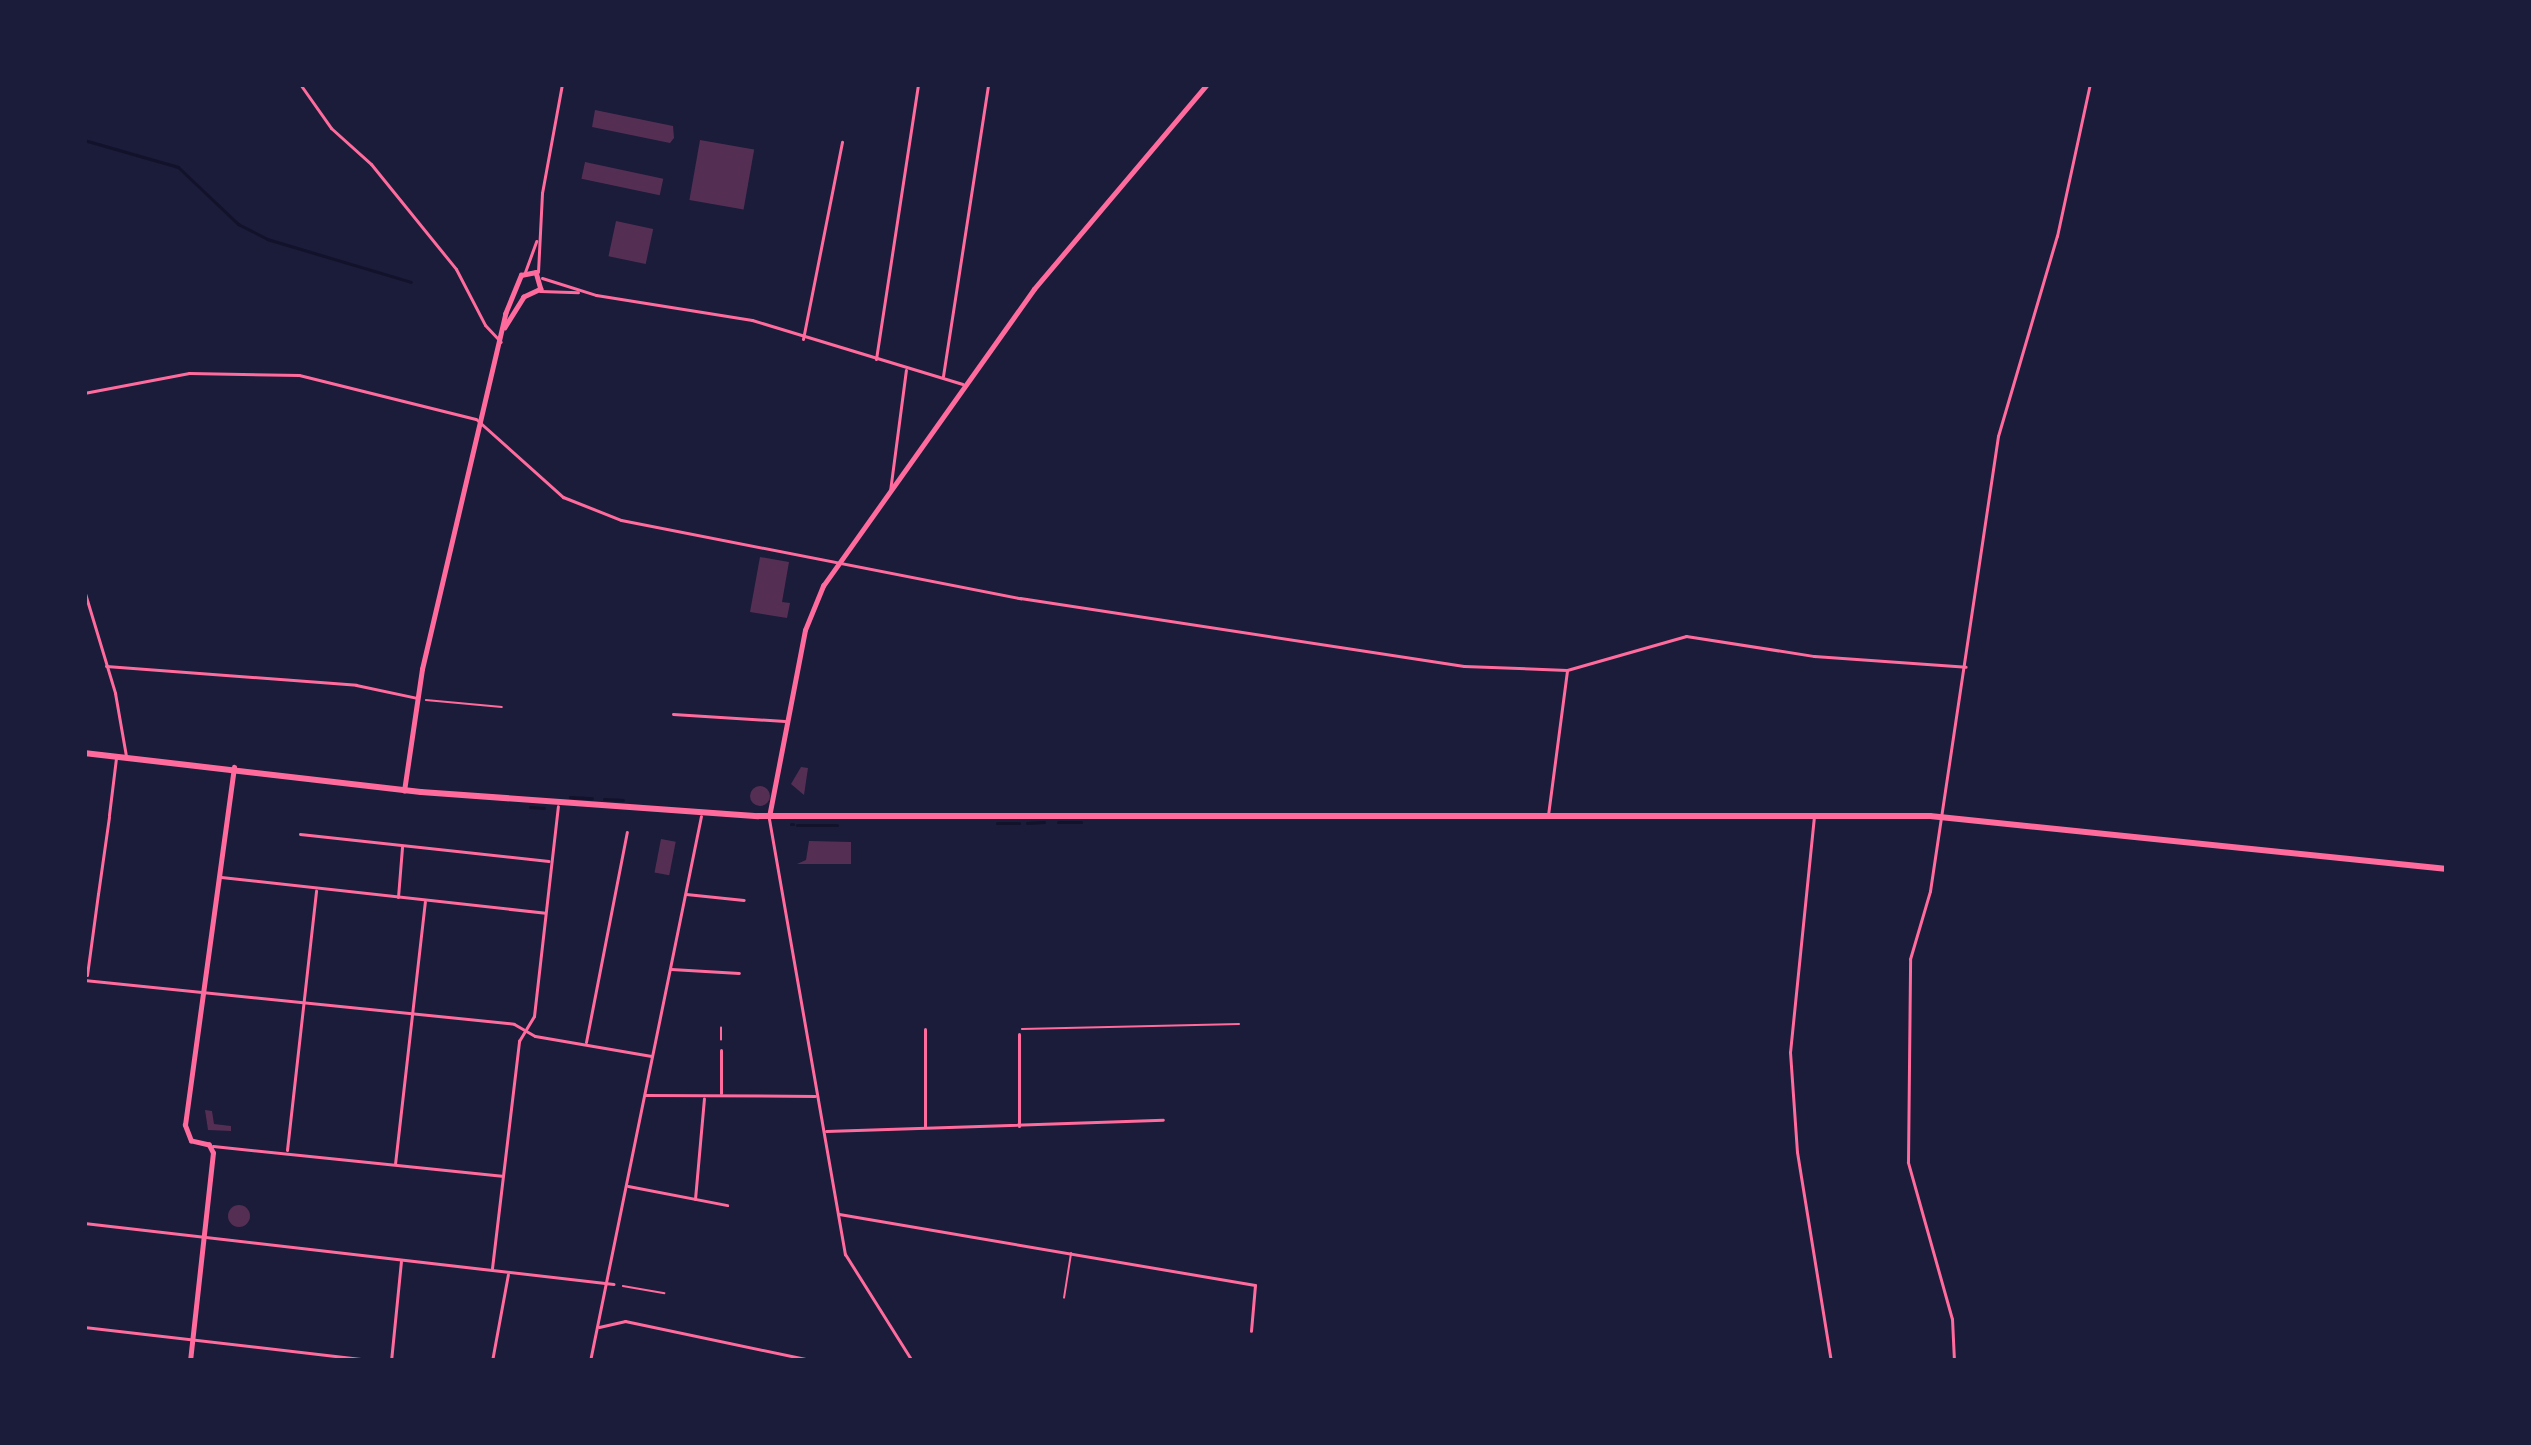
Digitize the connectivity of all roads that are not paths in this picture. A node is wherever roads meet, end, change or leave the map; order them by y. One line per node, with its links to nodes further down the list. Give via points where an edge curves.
1 (300, 84): 17 (street, via 456,269)
2 (562, 84): 8 (street)
3 (918, 84): 18 (street)
4 (988, 84): 20 (street)
5 (1207, 84): 21 (street, via 1042,278)
6 (2090, 84): 28 (street, via 2057,236 1998,436)
7 (842, 142): 16 (street)
8 (536, 239): 9 (street); 10 (street)
9 (525, 272): 10 (street); 11 (street)
10 (540, 276): 12 (street); 13 (street)
11 (518, 285): 14 (street); 15 (street)
12 (540, 291): 13 (street); 14 (street)
13 (580, 292): 16 (street, via 752,320)
14 (527, 295): 15 (street)
15 (505, 328): 17 (street)
16 (802, 339): 18 (street)
17 (501, 342): 23 (street)
18 (876, 359): 19 (street)
19 (906, 368): 20 (street); 24 (street)
20 (943, 377): 21 (street)
21 (965, 386): 24 (street)
22 (84, 393): 23 (street, via 189,373 272,370)
23 (482, 423): 25 (street, via 583,507); 30 (street)
24 (890, 493): 25 (street)
25 (840, 562): 29 (street, via 1434,662); 32 (street, via 808,618)
26 (84, 590): 27 (street)
27 (106, 666): 30 (street, via 356,685); 34 (street)
28 (1966, 667): 29 (street, via 1686,636); 42 (street)
29 (1567, 670): 39 (street)
30 (416, 698): 36 (street)
31 (673, 714): 32 (street)
32 (787, 721): 41 (street)
33 (84, 753): 34 (main road)
34 (121, 756): 35 (main road); 57 (street)
35 (234, 767): 36 (main road); 48 (street)
36 (404, 791): 37 (main road)
37 (558, 803): 38 (main road); 46 (street)
38 (701, 813): 41 (main road); 50 (street)
39 (1548, 815): 40 (main road); 41 (main road)
40 (1814, 816): 42 (main road); 106 (street, via 1790,1054 1797,1152)
41 (769, 817): 71 (street)
42 (1942, 817): 47 (main road); 107 (street, via 1910,959 1906,1144 1952,1319)
43 (627, 832): 65 (street)
44 (300, 834): 45 (street)
45 (402, 846): 46 (street); 51 (street)
46 (552, 862): 54 (street)
47 (2447, 869)
48 (219, 877): 49 (street); 58 (street)
49 (317, 888): 51 (street); 60 (street)
50 (685, 894): 53 (street); 55 (street)
51 (398, 897): 52 (street)
52 (425, 900): 54 (street); 61 (street)
53 (744, 900)
54 (545, 913): 63 (street)
55 (669, 968): 56 (street); 67 (street)
56 (739, 973)
57 (86, 978): 58 (street); 59 (street)
58 (203, 989): 60 (street); 76 (street, via 184,1130)
59 (84, 990)
60 (304, 999): 61 (street); 77 (street)
61 (411, 1012): 63 (street); 78 (street)
62 (925, 1029): 74 (street)
63 (526, 1030): 65 (street); 80 (street)
64 (1019, 1034): 73 (street)
65 (586, 1044): 67 (street)
66 (721, 1050): 69 (street)
67 (651, 1056): 68 (street)
68 (643, 1094): 70 (street); 81 (street)
69 (721, 1095): 70 (street); 71 (street)
70 (704, 1096): 83 (street)
71 (818, 1096): 75 (street)
72 (1163, 1120): 73 (street)
73 (1019, 1128): 74 (street)
74 (925, 1129): 75 (street)
75 (824, 1131): 85 (street)
76 (211, 1147): 77 (street); 87 (street)
77 (287, 1152): 78 (street)
78 (395, 1164): 80 (street)
79 (2447, 1175): 82 (street)
80 (503, 1176): 90 (street)
81 (625, 1185): 83 (street); 92 (street)
82 (2446, 1185)
83 (695, 1199): 84 (street)
84 (727, 1204)
85 (837, 1214): 88 (street); 105 (street, via 850,1267)
86 (84, 1223): 87 (street)
87 (204, 1237): 89 (street); 98 (street)
88 (1071, 1253): 94 (lane); 97 (street, via 1255,1285)
89 (401, 1260): 90 (street); 101 (street)
90 (492, 1270): 91 (street)
91 (509, 1272): 92 (street); 102 (street)
92 (605, 1284): 93 (street); 96 (street)
93 (613, 1284)
94 (1064, 1298)
95 (84, 1327): 98 (street)
96 (597, 1327): 103 (street); 104 (street, via 625,1322)
97 (1251, 1330)
98 (192, 1340): 99 (street); 100 (street)
99 (190, 1361)
100 (380, 1361)
101 (391, 1361)
102 (492, 1361)
103 (590, 1361)
104 (814, 1361)
105 (913, 1361)
106 (1831, 1361)
107 (1954, 1361)

